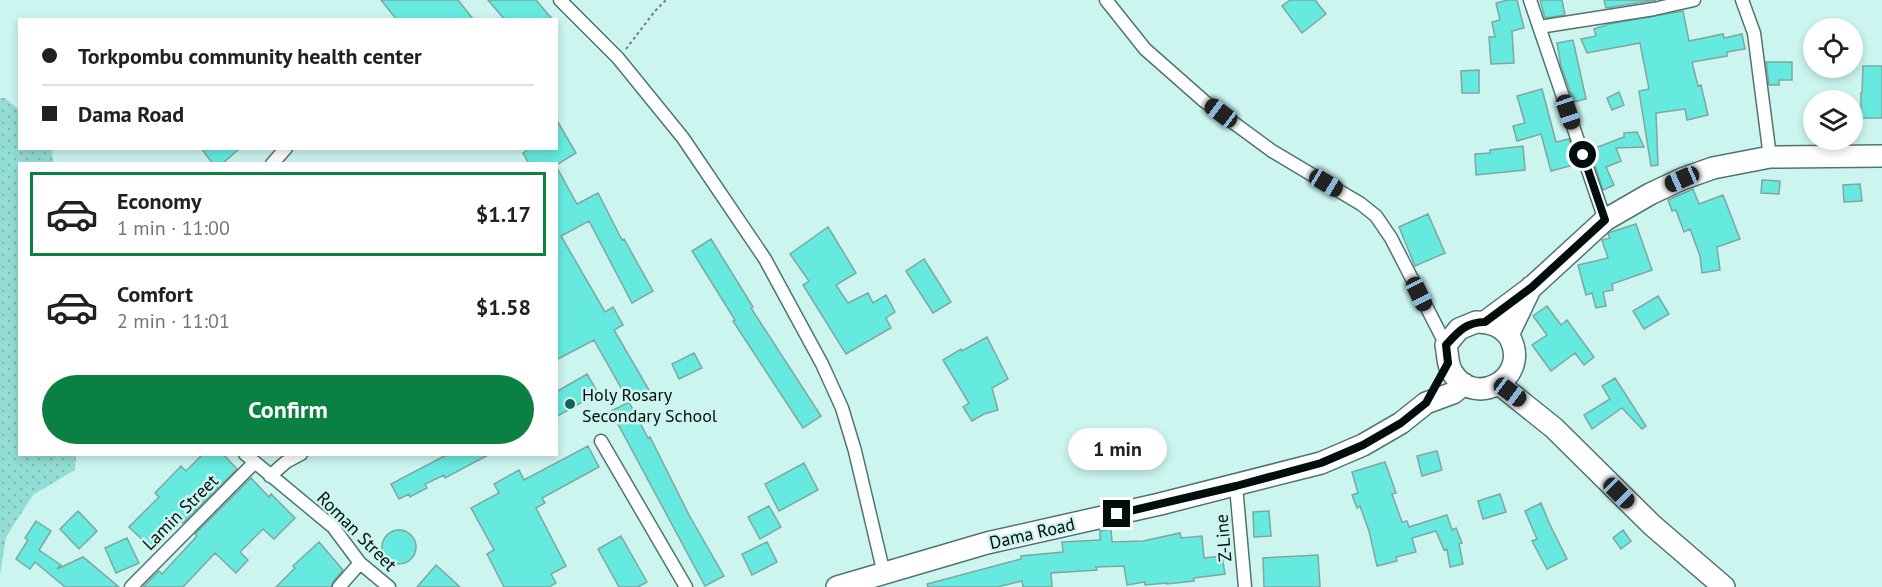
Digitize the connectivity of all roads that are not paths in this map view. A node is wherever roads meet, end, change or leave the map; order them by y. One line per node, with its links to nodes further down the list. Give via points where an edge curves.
1 (560, 0): 25 (street, via 618,58 683,138 765,259 842,408)
2 (1106, 0): 15 (street, via 1145,49 1204,100 1272,151 1376,216 1391,238)
3 (1530, 0): 6 (street)
4 (1694, 0): 6 (street)
5 (1742, 0): 9 (street, via 1754,33)
6 (1539, 27): 11 (street)
7 (284, 150): 10 (street)
8 (1882, 156): 9 (highway)
9 (1770, 157): 11 (highway, via 1713,168 1682,179)
10 (274, 162)
11 (1605, 220): 12 (highway)
12 (1532, 287): 13 (highway); 14 (highway)
13 (1485, 322): 14 (highway); 15 (highway, via 1460,329)
14 (1508, 335): 16 (highway, via 1514,352)
15 (1447, 354): 17 (highway, via 1451,371); 18 (highway)
16 (1505, 377): 17 (highway, via 1491,388); 32 (highway, via 1652,525)
17 (1464, 384): 18 (highway, via 1453,393)
18 (1426, 403): 23 (highway, Dama Road, via 1363,445 1321,463)
19 (601, 441): 29 (street)
20 (297, 456): 22 (street)
21 (249, 459): 22 (street, Roman Street); 26 (street, Lamin Street)
22 (270, 476): 24 (street, Roman Street, via 333,527)
23 (1236, 486): 25 (highway, Dama Road, via 987,543); 31 (street, Z-Line)
24 (360, 563): 27 (street); 28 (street, Roman Street)
25 (884, 574): 30 (highway, Dama Road)
26 (131, 587)
27 (339, 587)
28 (389, 587)
29 (686, 587)
30 (837, 587)
31 (1245, 587)
32 (1724, 587)

